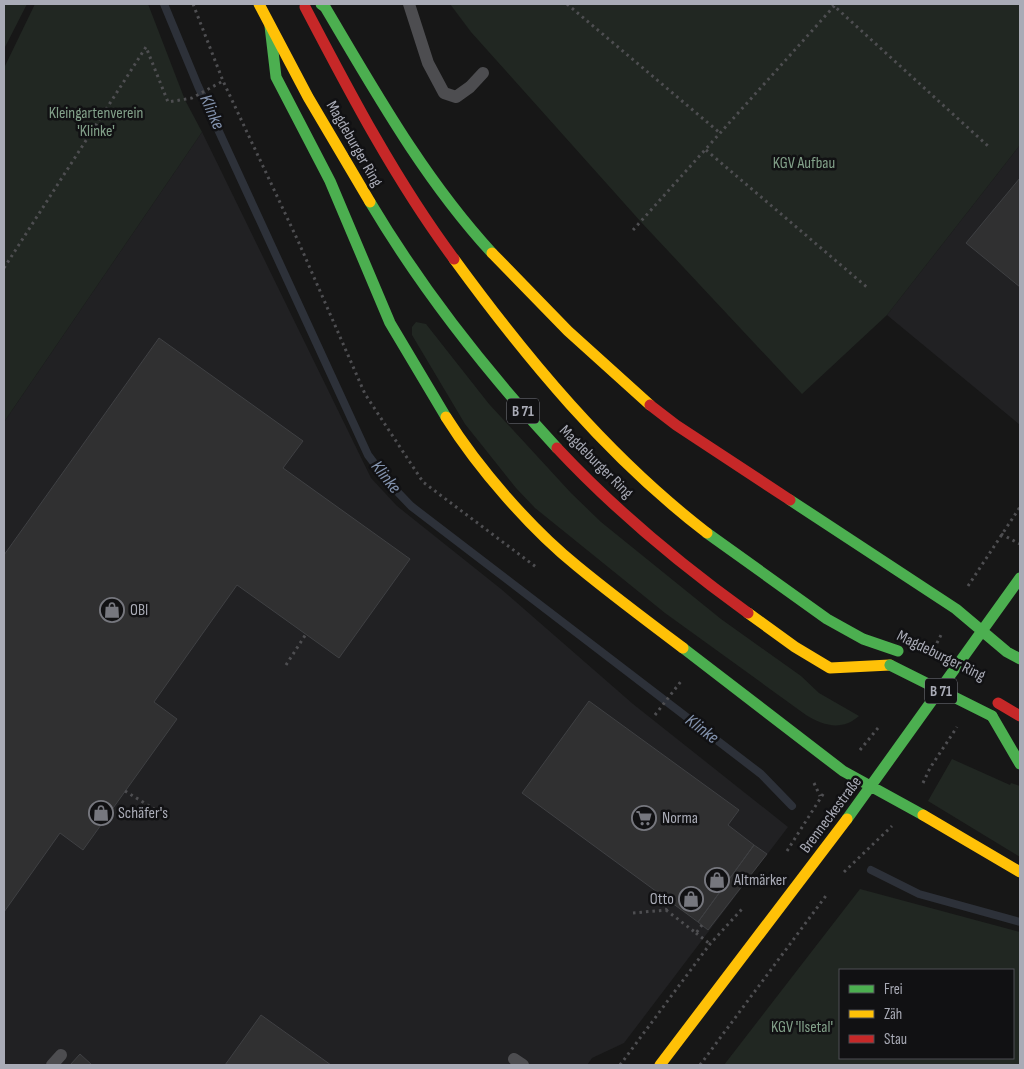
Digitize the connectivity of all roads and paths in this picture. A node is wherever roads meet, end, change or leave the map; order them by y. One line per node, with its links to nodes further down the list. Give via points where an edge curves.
1 (259, 4): 7 (main road, Magdeburger Ring / B 71)
2 (303, 4): 23 (main road, Magdeburger Ring / B 71, via 373,134 421,212 510,334 584,418 633,466 742,559 853,635)
3 (321, 4): 21 (main road, via 406,141 447,200 494,257 588,352 676,425)
4 (409, 4): 8 (lane, via 428,63 442,92 456,96)
5 (568, 4): 10 (path)
6 (834, 4): 10 (path); 11 (path)
7 (270, 26): 33 (main road, Magdeburger Ring / B 71, bridge, via 349,168 420,282 483,365 602,493 722,594 830,668 890,665 992,716); 35 (main road, via 276,77 330,181 390,323 431,395 470,451 521,513 575,565 843,771)
8 (483, 73)
9 (223, 81): 14 (path, via 192,98 168,102 146,47)
10 (720, 133): 12 (path)
11 (988, 146)
12 (706, 150): 13 (path); 15 (path)
13 (633, 230)
14 (4, 268)
15 (869, 289)
16 (1020, 507): 17 (path)
17 (1001, 534): 18 (path); 19 (path)
18 (1020, 544)
19 (974, 574)
20 (1020, 578): 21 (main road, Brenneckestraße)
21 (984, 631): 24 (main road, via 1007,652); 35 (main road, Brenneckestraße)
22 (306, 634): 25 (path)
23 (902, 653)
24 (1020, 658)
25 (286, 665)
26 (940, 673): 28 (main road, Magdeburger Ring / B 71)
27 (683, 680): 30 (path)
28 (956, 681)
29 (994, 701): 31 (main road)
30 (654, 715)
31 (1020, 716)
32 (958, 726): 34 (path)
33 (1020, 764)
34 (922, 785)
35 (872, 787): 41 (main road); 54 (main road, Brenneckestraße)
36 (827, 789): 40 (path, Brenneckestraße)
37 (125, 791): 38 (path)
38 (159, 812)
39 (895, 822): 42 (path)
40 (782, 858)
41 (1020, 872)
42 (838, 880)
43 (832, 888): 55 (path)
44 (671, 902): 46 (path)
45 (749, 902): 50 (path)
46 (666, 910): 47 (path); 49 (path)
47 (634, 913)
48 (702, 925): 49 (path)
49 (696, 933): 50 (path)
50 (710, 944): 53 (path)
51 (61, 1055): 52 (lane)
52 (52, 1065)
53 (620, 1065)
54 (660, 1065)
55 (700, 1065)

